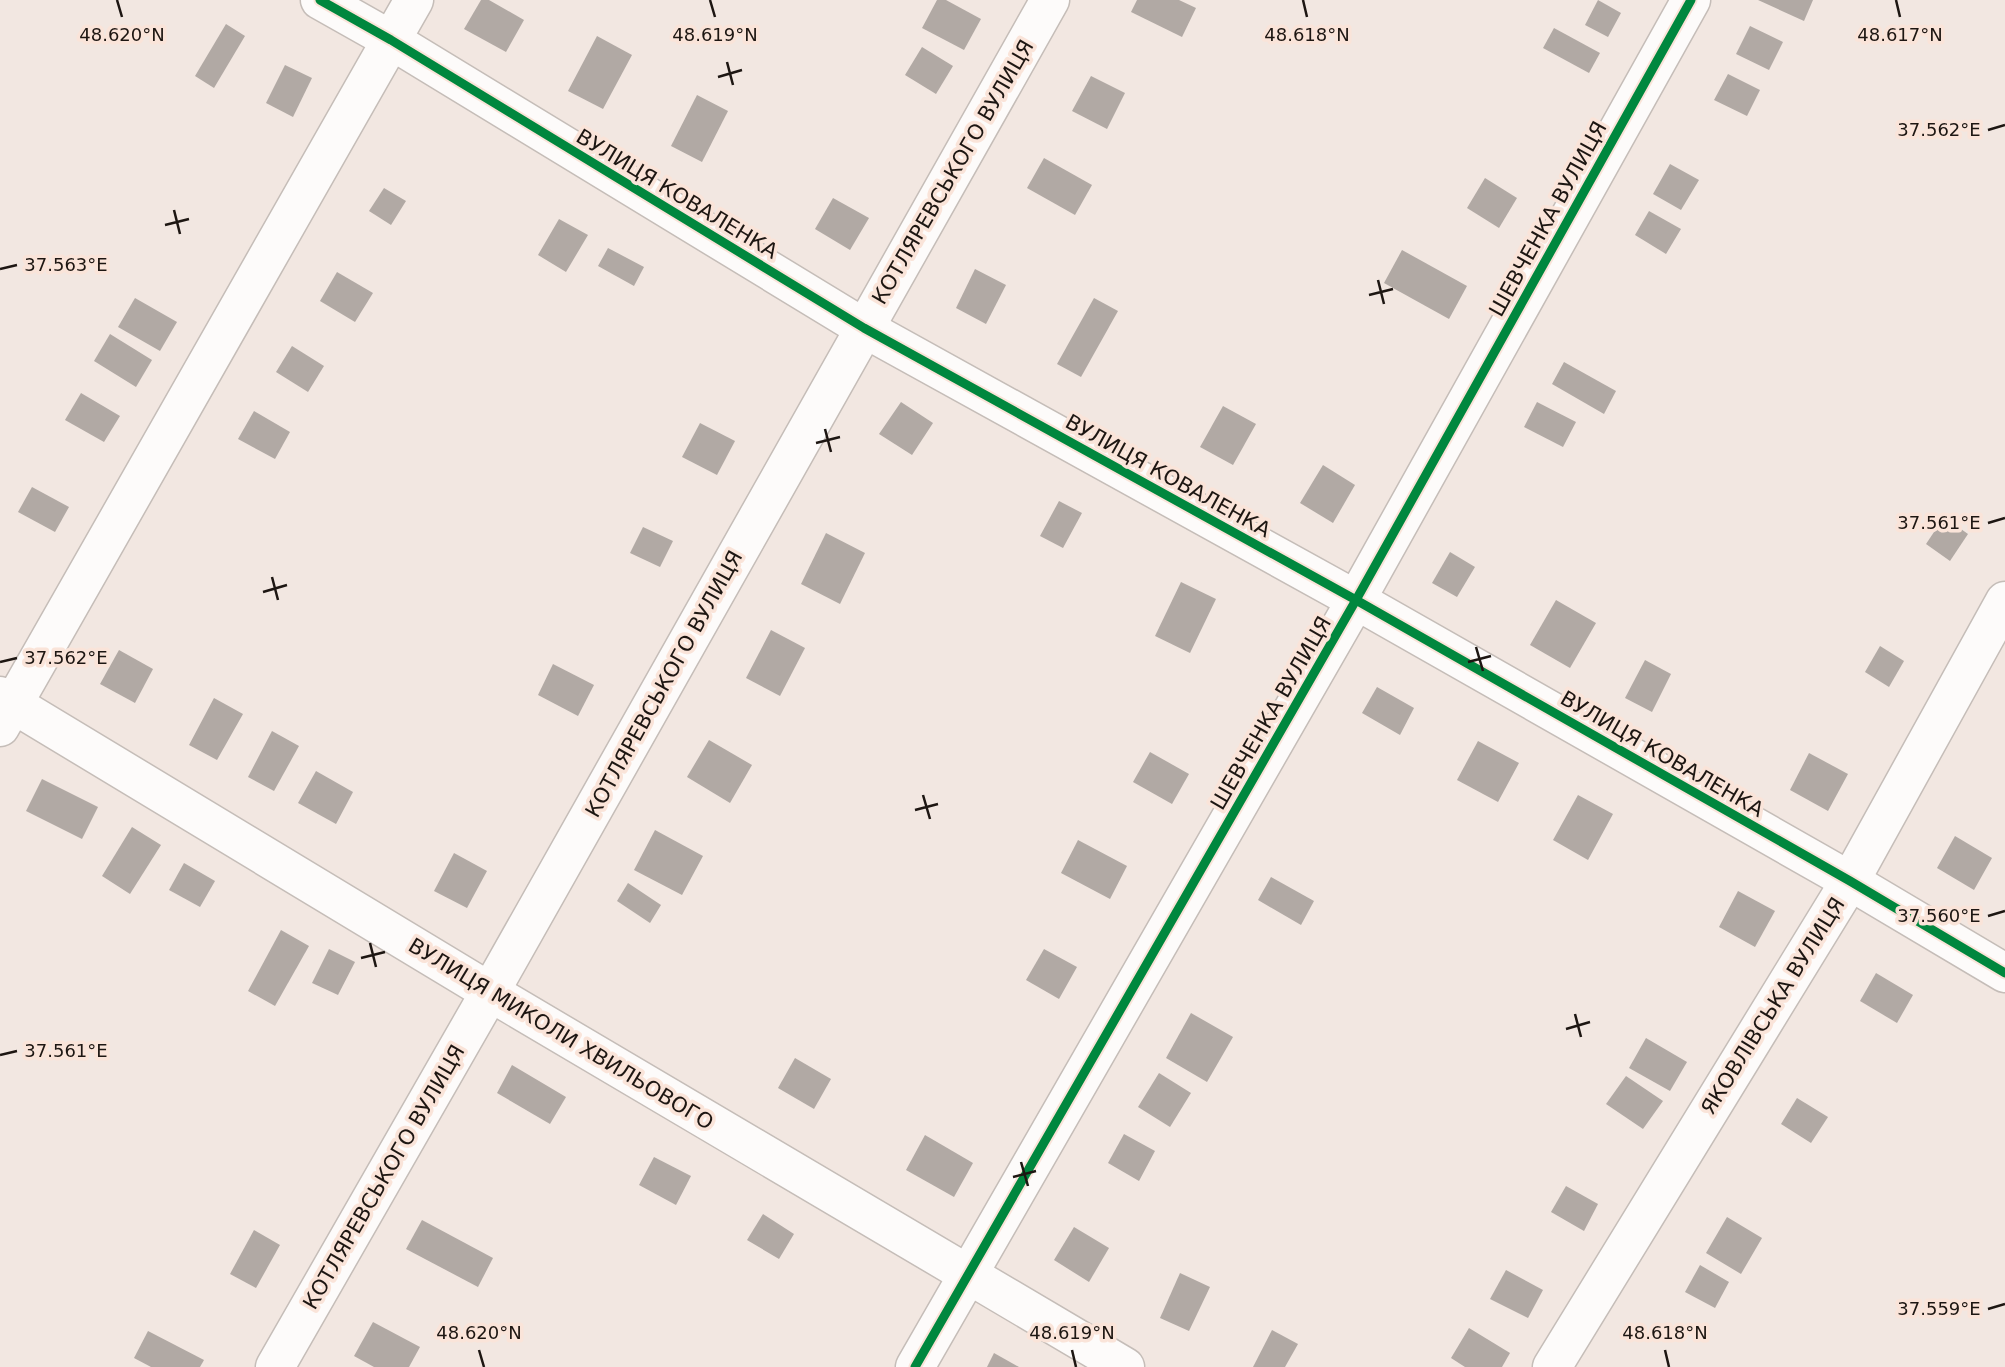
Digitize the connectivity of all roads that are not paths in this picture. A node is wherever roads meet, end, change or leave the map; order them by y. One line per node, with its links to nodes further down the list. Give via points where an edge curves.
1 (320, 0): 5 (street, ВУЛИЦЯ КОВАЛЕНКА)
2 (414, 0): 5 (street)
3 (1050, 0): 6 (street, КОТЛЯРЕВСЬКОГО ВУЛИЦЯ)
4 (1691, 0): 7 (street, ШЕВЧЕНКА ВУЛИЦЯ)
5 (391, 40): 6 (street, ВУЛИЦЯ КОВАЛЕНКА); 9 (street)
6 (864, 328): 7 (street, ВУЛИЦЯ КОВАЛЕНКА); 12 (street, КОТЛЯРЕВСЬКОГО ВУЛИЦЯ)
7 (1356, 600): 10 (street, ВУЛИЦЯ КОВАЛЕНКА); 13 (street, ШЕВЧЕНКА ВУЛИЦЯ)
8 (2005, 601): 10 (street, ЯКОВЛІВСЬКА ВУЛИЦЯ)
9 (4, 709): 12 (street, ВУЛИЦЯ МИКОЛИ ХВИЛЬОВОГО)
10 (1850, 881): 11 (street, ВУЛИЦЯ КОВАЛЕНКА); 17 (street, ЯКОВЛІВСЬКА ВУЛИЦЯ)
11 (2005, 973)
12 (490, 992): 13 (street, ВУЛИЦЯ МИКОЛИ ХВИЛЬОВОГО); 14 (street, КОТЛЯРЕВСЬКОГО ВУЛИЦЯ)
13 (968, 1275): 15 (street, ШЕВЧЕНКА ВУЛИЦЯ); 16 (street, ВУЛИЦЯ МИКОЛИ ХВИЛЬОВОГО)
14 (275, 1367)
15 (915, 1367)
16 (1125, 1367)
17 (1552, 1367)

